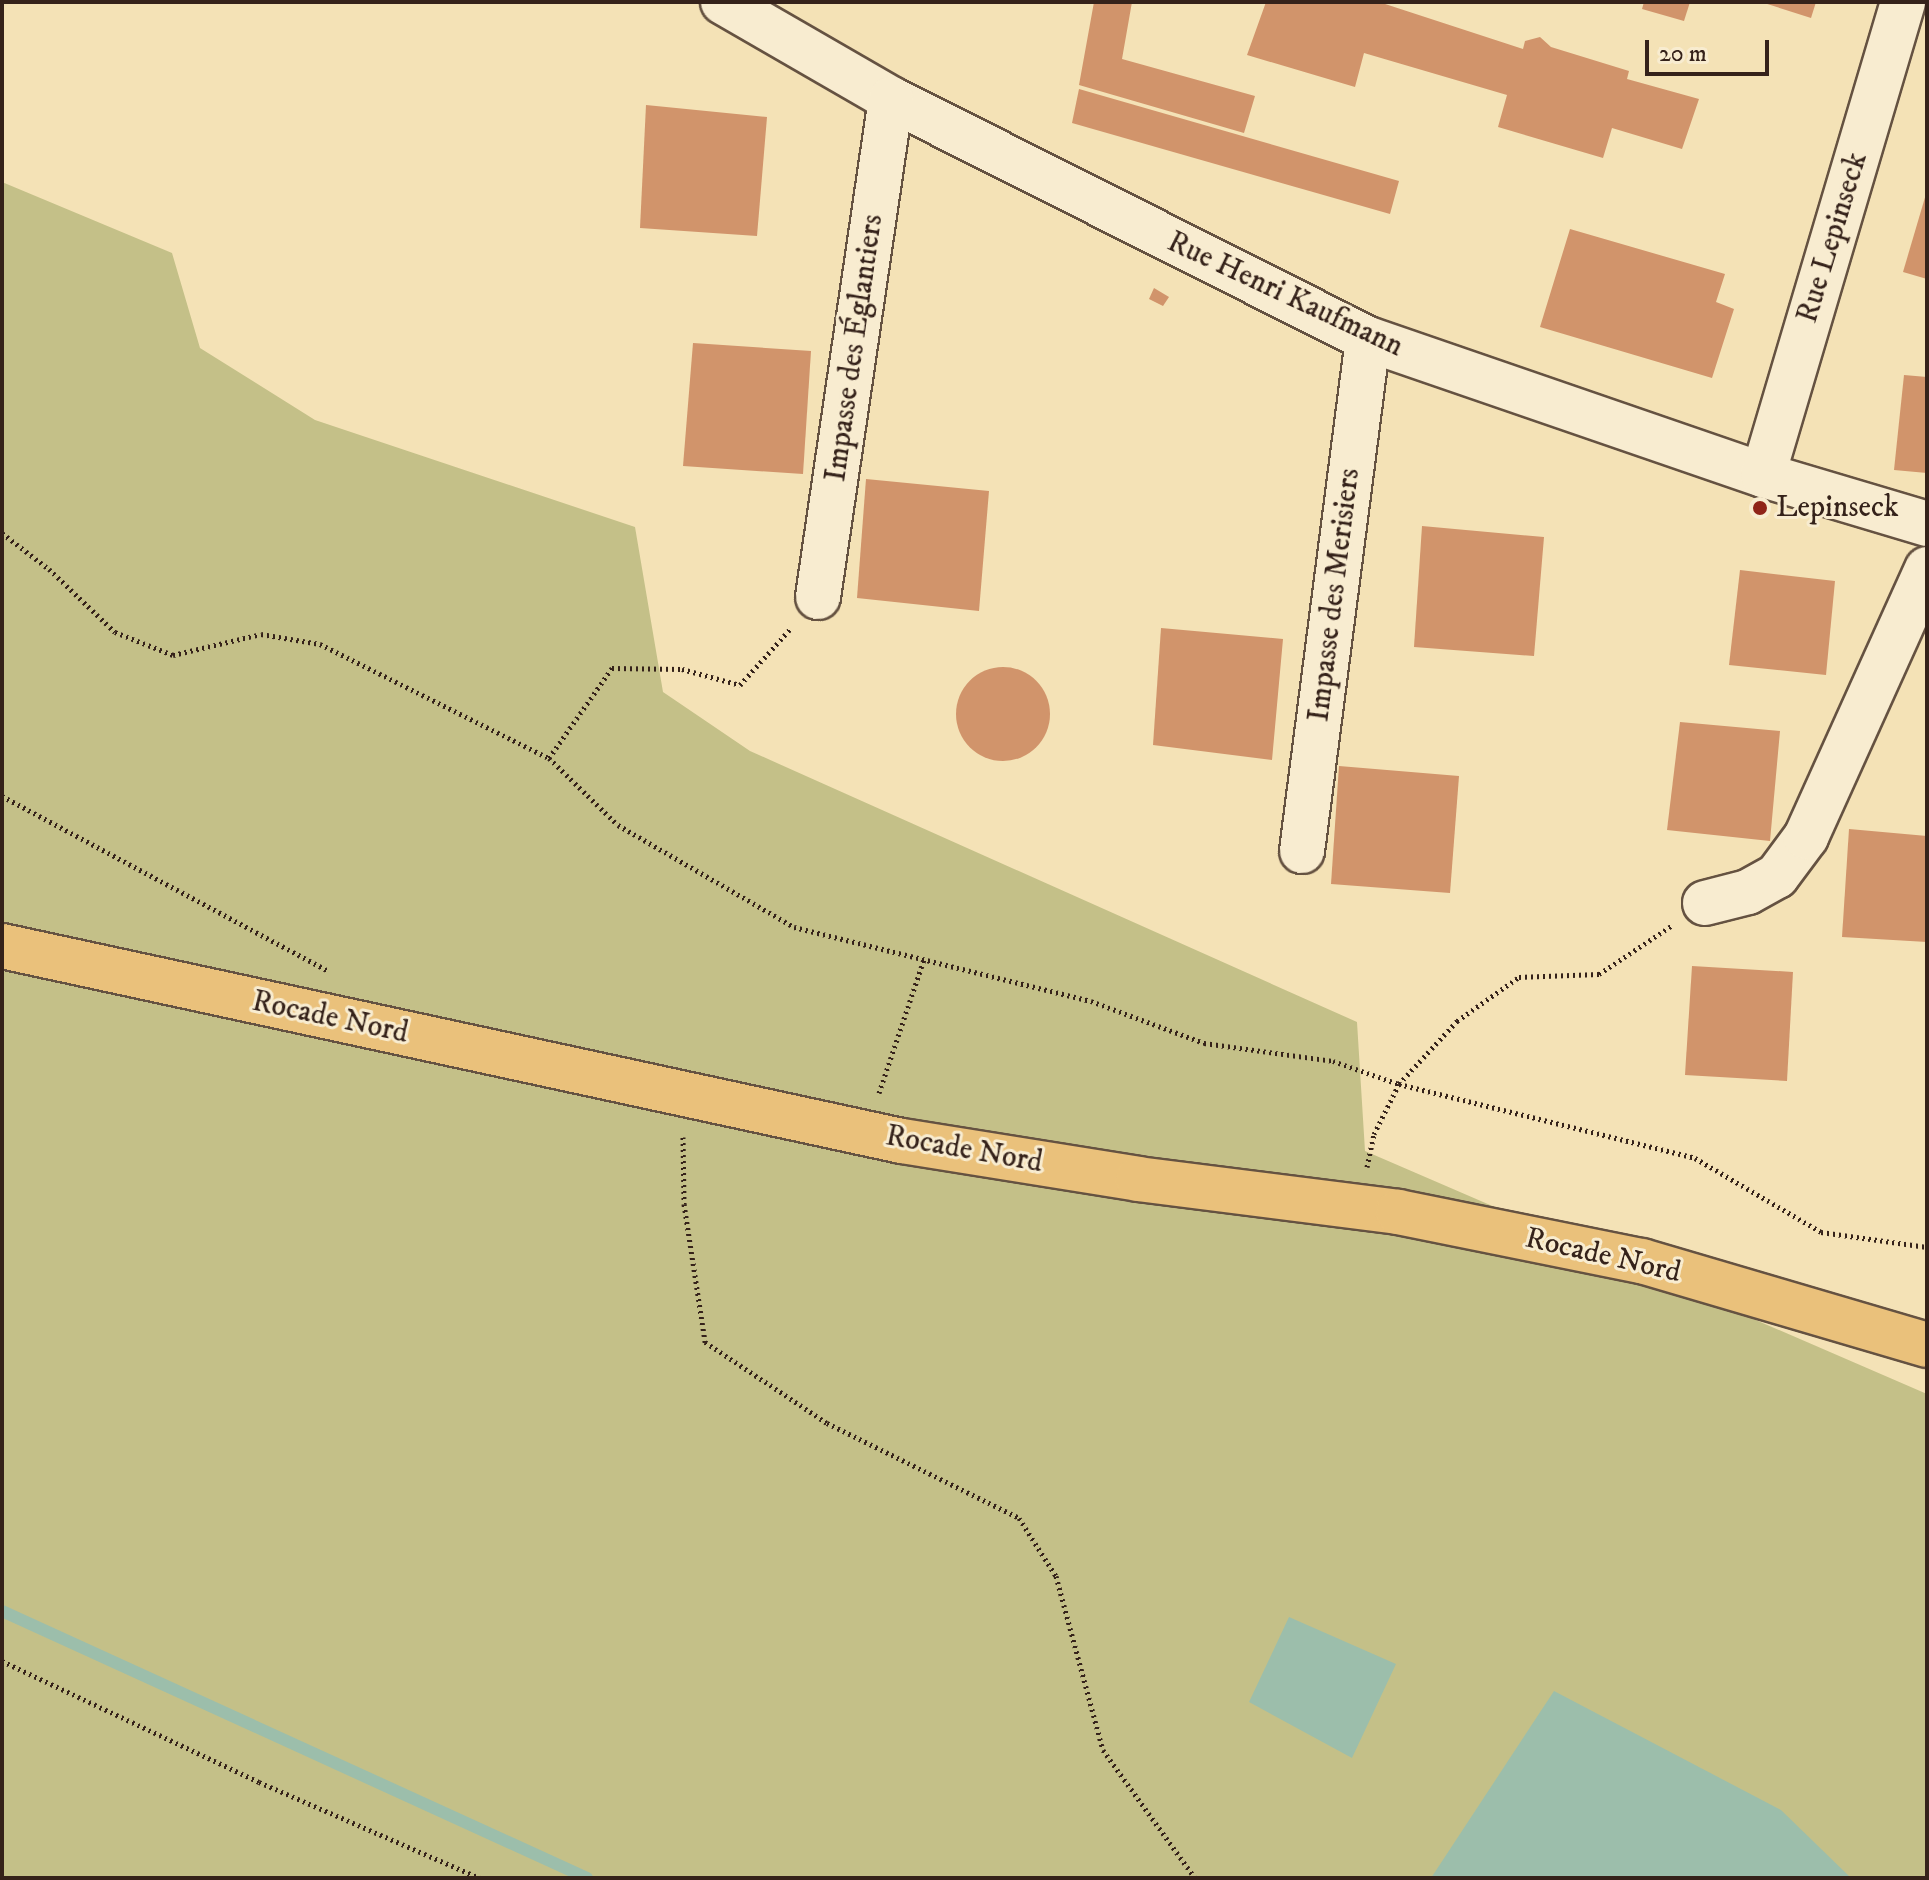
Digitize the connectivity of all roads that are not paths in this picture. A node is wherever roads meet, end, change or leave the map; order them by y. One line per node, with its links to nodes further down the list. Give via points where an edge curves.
1 (723, 2): 3 (street, Rue Henri Kaufmann)
2 (1903, 2): 5 (street, Rue Lepinseck)
3 (891, 99): 4 (street, Rue Henri Kaufmann); 8 (street, Impasse des Églantiers)
4 (1368, 339): 5 (street, Rue Henri Kaufmann); 9 (street, Impasse des Merisiers)
5 (1763, 475): 6 (street, Rue Henri Kaufmann)
6 (1927, 524)
7 (1927, 569): 10 (street, via 1806,837 1777,876 1748,892)
8 (818, 597)
9 (1302, 851)
10 (1705, 903)
11 (2, 946): 12 (main road, Rocade Nord, via 865,1132 1138,1179 1358,1206 1642,1261)
12 (1927, 1345)

